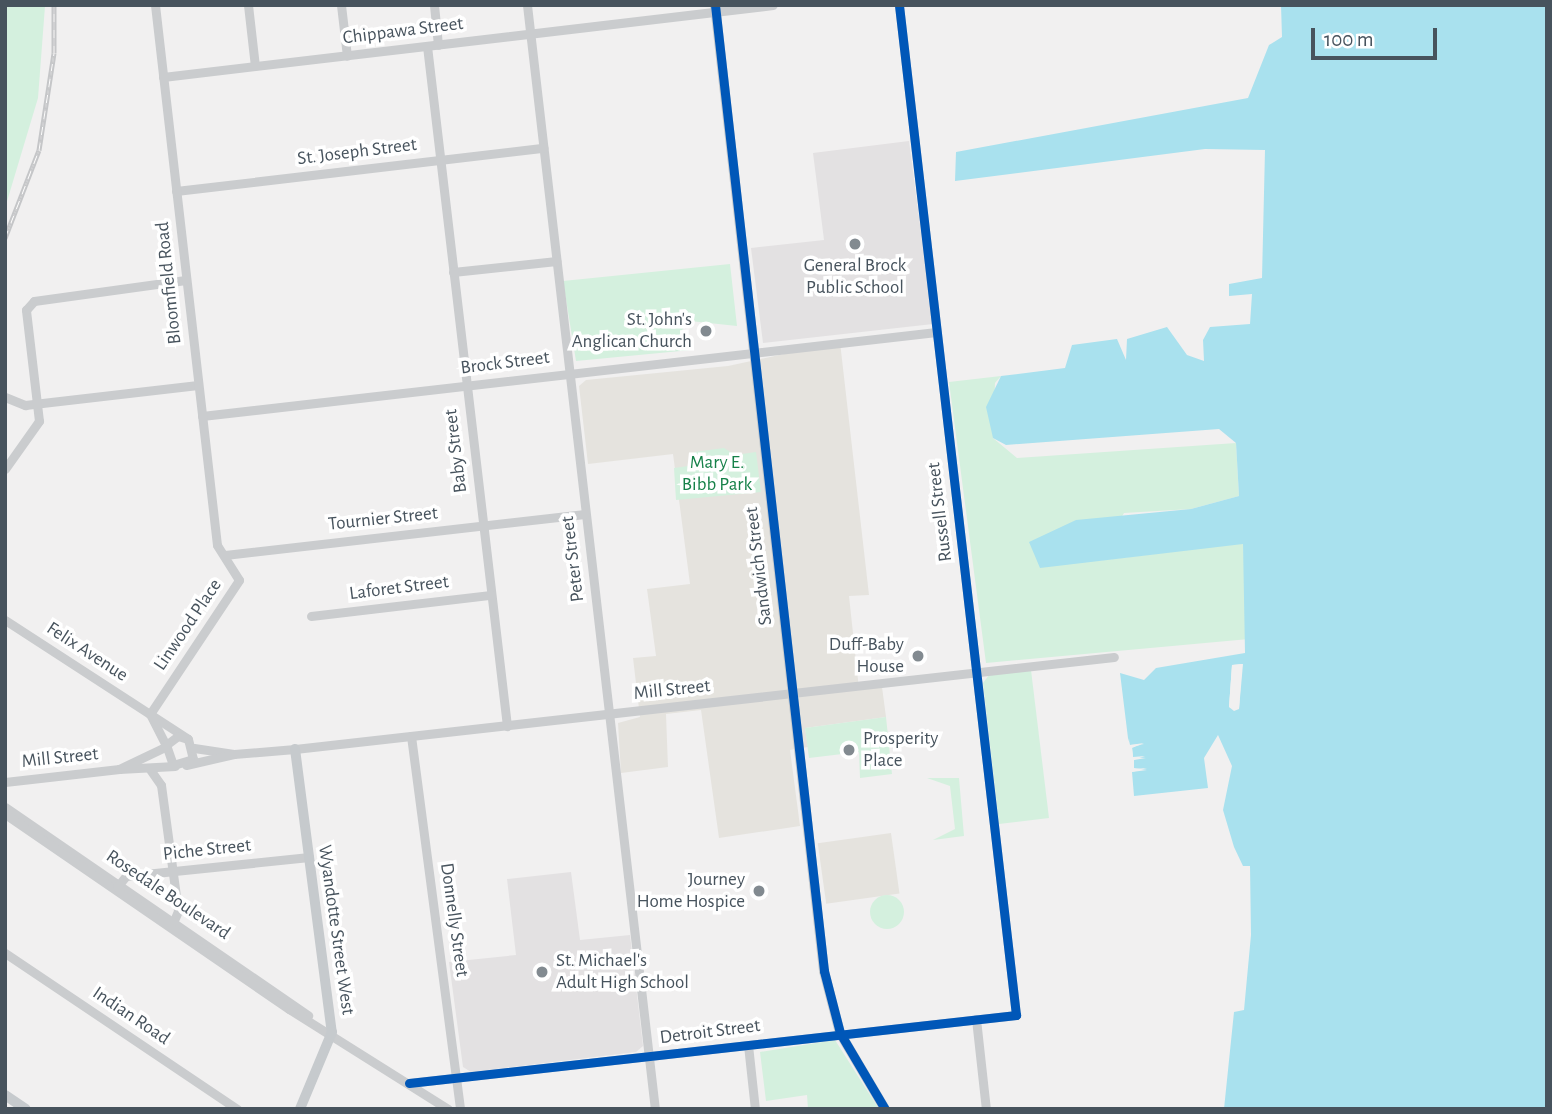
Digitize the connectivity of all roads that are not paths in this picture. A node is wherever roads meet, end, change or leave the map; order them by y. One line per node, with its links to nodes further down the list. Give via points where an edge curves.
1 (155, 5): 14 (street, Bloomfield Road)
2 (248, 5): 13 (street)
3 (341, 5): 12 (street)
4 (433, 5): 10 (street)
5 (527, 5): 9 (street, Peter Street)
6 (773, 5): 8 (street, Chippawa Street)
7 (899, 5): 21 (street, Russell Street)
8 (715, 9): 9 (street, Chippawa Street); 22 (main road, Sandwich Street)
9 (530, 34): 10 (street, Chippawa Street); 15 (street, Peter Street)
10 (438, 45): 11 (street, Chippawa Street)
11 (427, 46): 12 (street, Chippawa Street); 16 (street, Baby Street)
12 (347, 56): 13 (street, Chippawa Street)
13 (255, 66): 14 (street, Chippawa Street)
14 (163, 77): 17 (street, Bloomfield Road)
15 (542, 148): 16 (street, St. Joseph Street); 18 (street, Peter Street)
16 (440, 160): 17 (street, St. Joseph Street); 19 (street, Baby Street)
17 (176, 191): 20 (street, Bloomfield Road)
18 (556, 261): 19 (street); 23 (street, Peter Street)
19 (453, 272): 25 (street, Baby Street)
20 (186, 280): 24 (street, Bloomfield Road); 27 (street, via 34,300 26,310)
21 (936, 332): 22 (street, Brock Street); 37 (street, Russell Street)
22 (754, 353): 23 (street, Brock Street); 38 (main road, Sandwich Street)
23 (569, 373): 25 (street, Brock Street); 30 (street, Peter Street)
24 (198, 385): 27 (street); 28 (street, Bloomfield Road)
25 (466, 386): 28 (street, Brock Street); 31 (street, Baby Street)
26 (5, 397): 27 (street)
27 (37, 404): 29 (street, via 39,421)
28 (202, 416): 32 (street, Bloomfield Road, via 217,545)
29 (5, 469)
30 (585, 514): 31 (street, Tournier Street); 40 (street, Peter Street)
31 (482, 526): 32 (street, Tournier Street); 33 (street, Baby Street)
32 (225, 555): 39 (street, Linwood Place, via 239,580)
33 (491, 595): 34 (street, Laforet Street); 41 (street, Baby Street)
34 (312, 616)
35 (5, 620): 39 (street, Felix Avenue)
36 (1114, 657): 37 (street, Mill Street)
37 (976, 672): 38 (street, Mill Street); 60 (street, Russell Street)
38 (792, 694): 40 (street, Mill Street); 63 (main road, Sandwich Street, via 824,971)
39 (150, 714): 43 (street, Felix Avenue); 44 (street, Felix Avenue)
40 (609, 714): 41 (street, Mill Street); 65 (street, Peter Street)
41 (507, 726): 42 (street, Mill Street)
42 (411, 736): 46 (street, Mill Street); 66 (street, Donnelly Street)
43 (188, 738): 44 (street, via 178,736); 45 (street)
44 (166, 746): 48 (street, via 167,759); 50 (street, Mill Street)
45 (194, 748): 47 (street, Mill Street); 48 (street)
46 (295, 749): 47 (street, Mill Street); 55 (main road, Wyandotte Street West)
47 (234, 754): 48 (street, Mill Street)
48 (180, 766): 49 (street, Mill Street); 52 (street)
49 (149, 768): 50 (street, Mill Street); 52 (street)
50 (119, 769): 51 (street, Mill Street)
51 (5, 782)
52 (161, 785): 56 (street)
53 (5, 807): 57 (street, Rosedale Boulevard)
54 (5, 814): 57 (street, Rosedale Boulevard)
55 (309, 857): 56 (street, Piche Street); 62 (main road, Wyandotte Street West)
56 (172, 871): 57 (street, Piche Street, via 126,876); 58 (street)
57 (117, 887): 58 (street, Rosedale Boulevard)
58 (173, 924): 62 (street, Rosedale Boulevard)
59 (5, 953): 71 (street, Indian Road)
60 (1016, 1015): 61 (street, Detroit Street)
61 (975, 1019): 63 (street, Detroit Street); 77 (street)
62 (332, 1032): 67 (street, Rosedale Boulevard); 72 (main road, Wyandotte Street West)
63 (840, 1033): 64 (street, Detroit Street); 76 (main road, Sandwich Street)
64 (748, 1045): 65 (street, Detroit Street); 69 (street)
65 (649, 1057): 66 (street, Detroit Street); 75 (street, Peter Street)
66 (457, 1078): 67 (street, Detroit Street); 74 (street, Donnelly Street)
67 (409, 1083): 73 (street, Rosedale Boulevard)
68 (5, 1095): 70 (main road)
69 (757, 1108)
70 (26, 1109)
71 (237, 1109)
72 (300, 1109)
73 (448, 1109)
74 (460, 1109)
75 (655, 1109)
76 (885, 1109)
77 (986, 1109)

